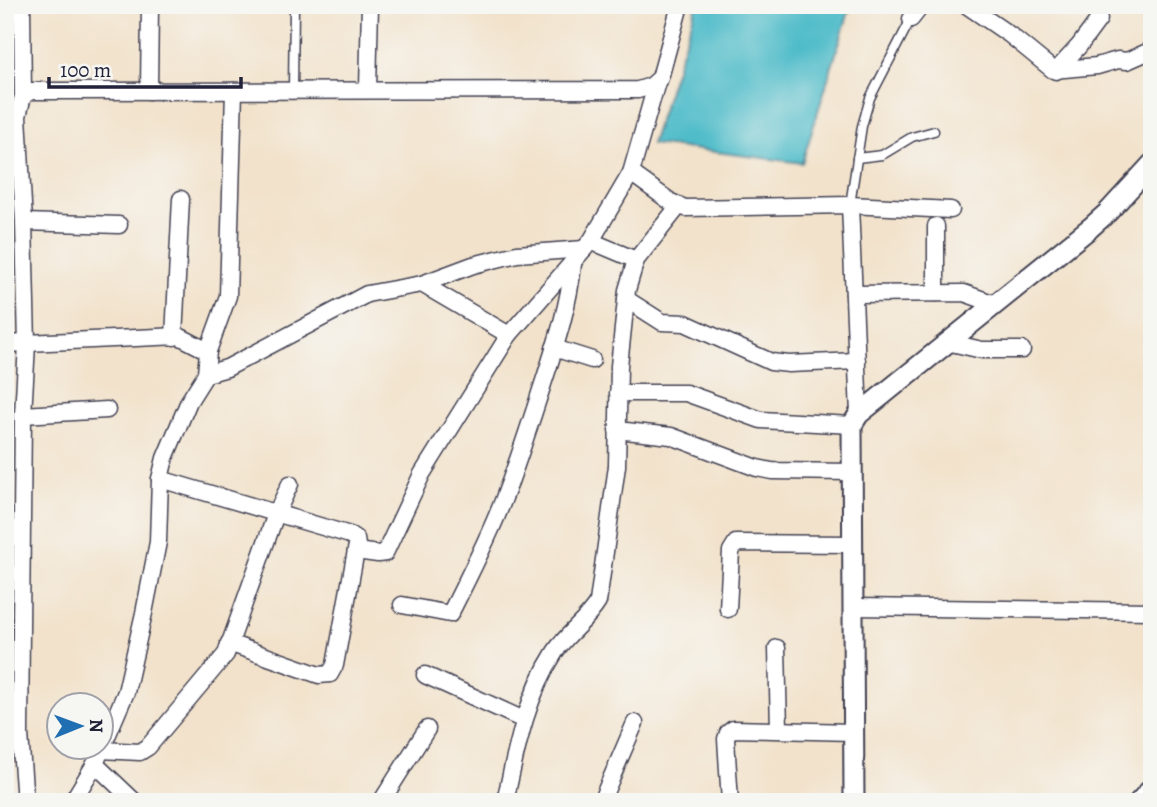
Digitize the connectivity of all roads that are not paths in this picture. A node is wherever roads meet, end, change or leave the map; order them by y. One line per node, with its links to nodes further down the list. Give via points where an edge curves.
1 (22, 5): 17 (street)
2 (150, 5): 16 (street)
3 (294, 5): 13 (lane)
4 (370, 5): 14 (street)
5 (680, 5): 12 (street)
6 (922, 5): 8 (street)
7 (969, 6): 11 (street)
8 (911, 19): 20 (lane, via 870,98)
9 (1099, 19): 11 (street)
10 (1152, 50): 11 (street, via 1127,61)
11 (1056, 71)
12 (657, 82): 14 (street, via 638,90); 22 (street)
13 (293, 90): 14 (street); 15 (street)
14 (368, 90)
15 (234, 91): 16 (street); 45 (street, via 228,296)
16 (149, 92): 17 (street, via 41,90)
17 (23, 96): 19 (street)
18 (934, 131): 20 (lane, via 912,137 882,155)
19 (13, 158): 27 (street)
20 (857, 158): 24 (lane)
21 (1152, 164): 37 (street, via 1108,212)
22 (631, 173): 25 (street); 30 (street)
23 (181, 199): 39 (street)
24 (850, 205): 25 (street); 26 (street); 35 (street)
25 (678, 207): 31 (street)
26 (951, 210)
27 (24, 222): 28 (street); 42 (street)
28 (119, 225)
29 (936, 226): 34 (street)
30 (588, 245): 31 (street); 32 (street); 33 (street, via 517,254)
31 (636, 260): 36 (street)
32 (573, 264): 38 (street); 43 (street)
33 (422, 284): 38 (street); 48 (street, via 367,295 227,368)
34 (936, 293): 35 (street); 37 (street, via 964,293)
35 (854, 294): 47 (street)
36 (626, 299): 47 (street, via 662,322 685,323 771,362); 49 (street)
37 (995, 304): 40 (street)
38 (509, 335): 59 (street, via 422,474 385,553)
39 (174, 337): 42 (street); 45 (street)
40 (947, 342): 44 (street, via 982,350); 52 (street)
41 (5, 344): 42 (street)
42 (27, 344): 51 (street)
43 (554, 348): 46 (street); 60 (street, via 503,499 450,614)
44 (1022, 350)
45 (208, 351): 48 (street)
46 (592, 360)
47 (857, 361): 52 (street)
48 (206, 374): 55 (street, via 170,441)
49 (618, 393): 52 (street, via 686,393 761,420); 53 (street)
50 (107, 410): 51 (street)
51 (23, 415): 73 (street)
52 (855, 419): 54 (street)
53 (617, 430): 54 (street, via 671,436 772,471); 68 (street, via 617,466 598,603 556,651)
54 (852, 472): 58 (street)
55 (160, 479): 57 (street); 67 (street, via 160,528 144,613)
56 (290, 484): 57 (street)
57 (276, 514): 59 (street, via 354,537); 64 (street)
58 (852, 544): 61 (street); 62 (street, via 737,543 732,551)
59 (356, 551): 64 (street, via 330,674 319,675)
60 (402, 605)
61 (854, 607): 63 (street); 72 (street)
62 (728, 609)
63 (1152, 611)
64 (229, 643): 74 (street, via 226,654 148,747)
65 (777, 648): 71 (street)
66 (425, 675): 68 (street)
67 (116, 714)
68 (524, 720): 82 (street)
69 (635, 723): 83 (street)
70 (427, 729): 81 (street)
71 (779, 729): 72 (street); 84 (street, via 733,729 728,733)
72 (852, 732): 85 (street)
73 (12, 734): 78 (street)
74 (116, 755)
75 (95, 762): 79 (street)
76 (102, 762): 80 (street)
77 (1152, 788): 86 (street)
78 (25, 802)
79 (72, 802)
80 (135, 802)
81 (381, 802)
82 (505, 802)
83 (601, 802)
84 (730, 802)
85 (854, 802)
86 (1139, 802)

